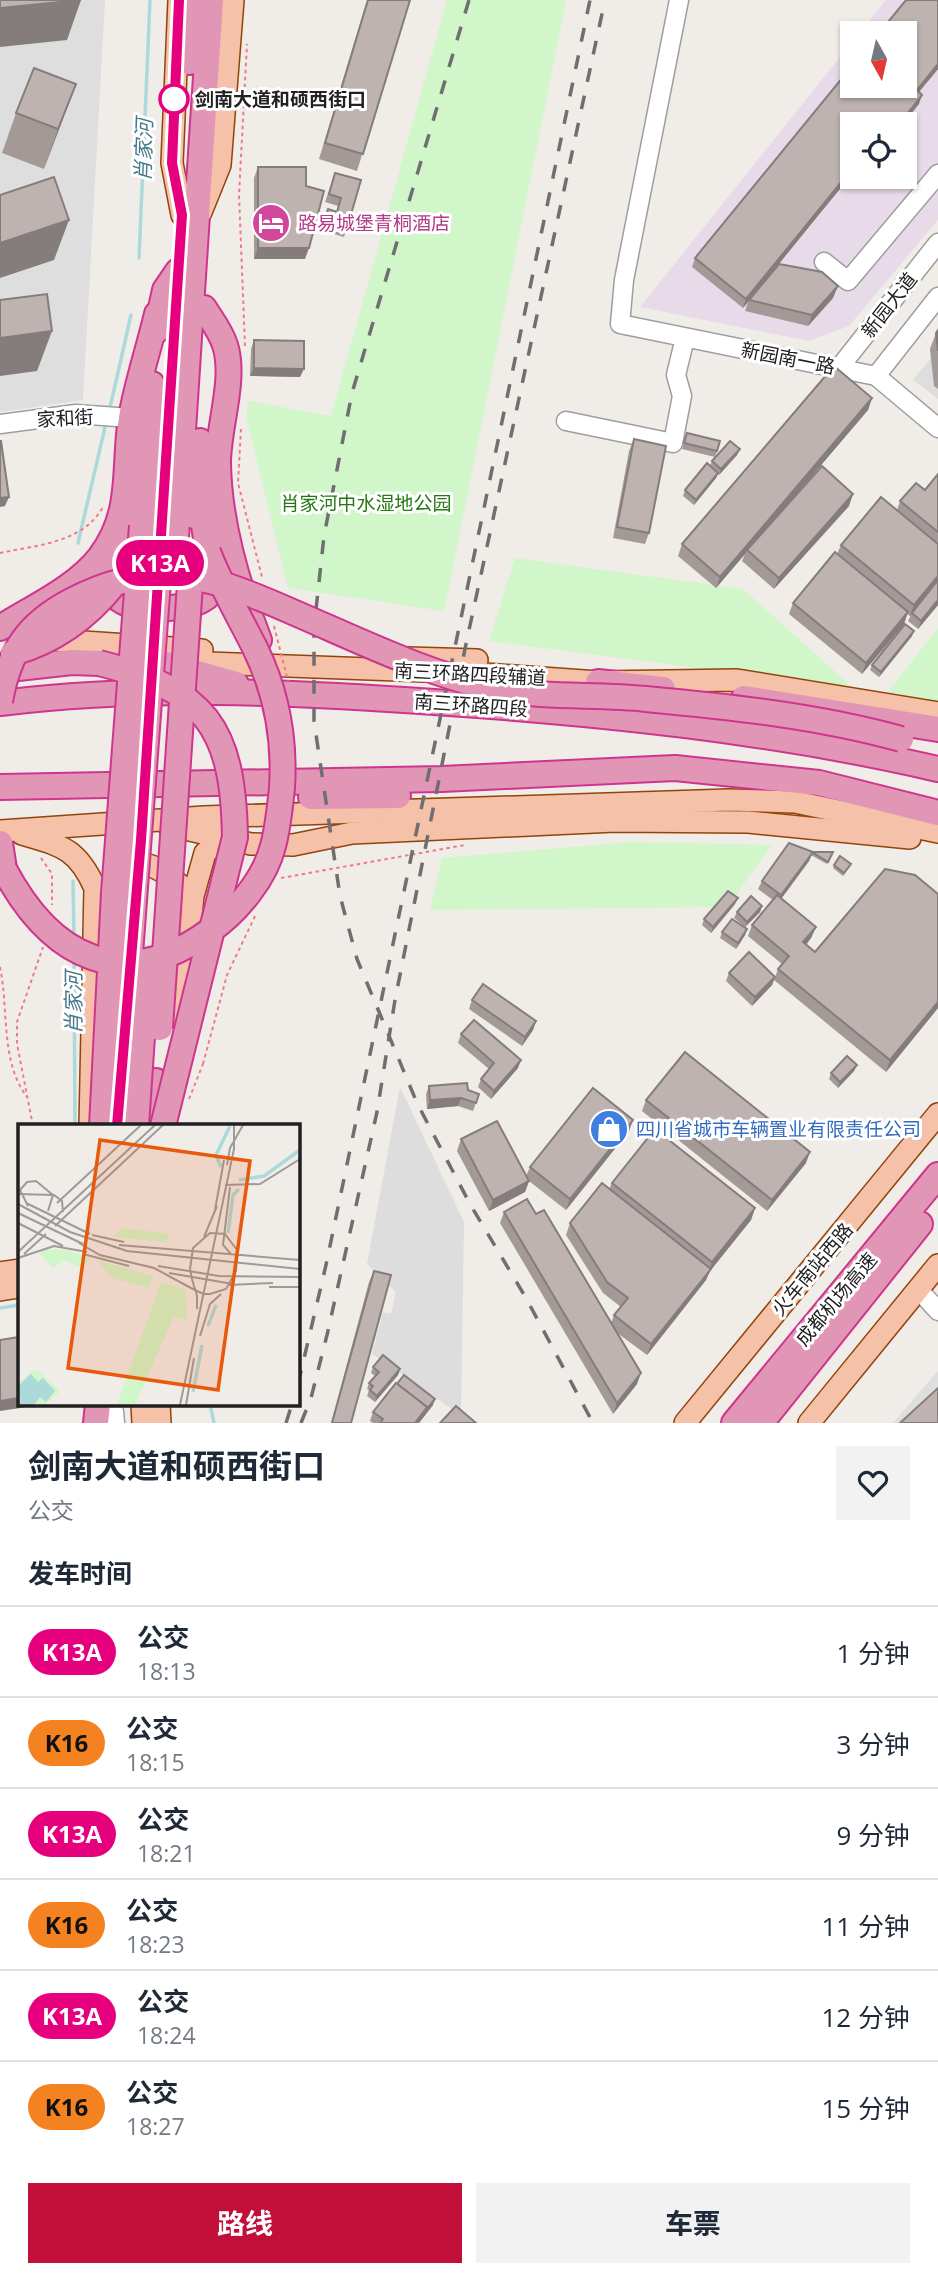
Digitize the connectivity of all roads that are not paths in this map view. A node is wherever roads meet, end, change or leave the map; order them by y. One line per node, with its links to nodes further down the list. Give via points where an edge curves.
1 (178, 0): 7 (main road, via 172,163)
2 (194, 0): 7 (highway)
3 (211, 0): 7 (highway)
4 (233, 0): 7 (main road, via 220,165)
5 (679, 0): 14 (street, 新园南一路, via 624,280 621,324)
6 (938, 174): 9 (street, via 848,281)
7 (190, 218): 10 (highway)
8 (938, 243): 15 (street, 新园大道)
9 (824, 262)
10 (186, 277): 12 (highway); 13 (highway, via 165,290); 23 (highway)
11 (938, 297): 16 (street, 新园大道)
12 (204, 308): 22 (highway, via 225,344 228,367 218,461); 23 (highway, via 198,474)
13 (157, 314): 17 (highway); 21 (highway)
14 (685, 338): 15 (street, 新园南一路); 18 (street, via 676,375 682,396 673,443)
15 (839, 368): 16 (street, 新园南一路)
16 (876, 376): 20 (street, 新园南一路)
17 (123, 417): 19 (street, 家和街, via 76,415); 21 (highway)
18 (566, 421)
19 (0, 424)
20 (938, 428)
21 (124, 514): 22 (highway, via 108,585 132,606 180,606 202,600 222,578); 24 (highway, via 99,559 74,582); 26 (highway, bridge, via 132,549 116,581 91,611 64,632); 51 (highway, bridge, via 114,893)
22 (226, 531): 27 (highway, via 257,636)
23 (183, 564): 48 (highway, bridge, via 218,580 256,650 278,710 282,788 273,847 255,884 226,919 186,949 161,960 122,963 90,957); 52 (highway, bridge); 53 (highway, bridge); 54 (highway, bridge, via 156,1081)
24 (0, 628)
25 (0, 636): 27 (main road)
26 (0, 657): 28 (main road, 南三环路四段辅道)
27 (268, 657): 28 (main road, 南三环路四段辅道); 30 (main road, via 498,660); 31 (main road, 南三环路四段辅道)
28 (159, 662): 32 (highway)
29 (0, 670): 55 (highway, bridge, via 72,662 99,663 143,674 194,706 220,739 230,767 235,837)
30 (692, 678): 31 (main road, 南三环路四段辅道); 34 (main road, 南三环路四段辅道, via 737,680)
31 (598, 682): 34 (highway)
32 (257, 691): 33 (highway, 南三环路四段); 35 (highway, 南三环路四段, via 528,708)
33 (0, 702): 35 (highway, bridge, via 4,677 39,618 102,585 166,575 254,595 380,649 498,689 645,699 839,722 901,739)
34 (936, 723)
35 (933, 762)
36 (0, 787): 38 (highway, via 442,779 675,768 819,783)
37 (654, 801): 39 (main road); 40 (main road, via 795,802); 43 (main road, via 757,808)
38 (938, 813)
39 (148, 819): 41 (main road); 42 (main road)
40 (938, 832)
41 (3, 835): 45 (main road, via 68,851 84,863); 48 (highway, bridge, via 4,869)
42 (222, 838): 43 (main road, via 293,845 352,833 615,821 748,822); 47 (main road, via 205,853)
43 (911, 838): 44 (main road)
44 (938, 845)
45 (95, 888): 47 (main road, via 129,865 142,864 162,870); 50 (main road)
46 (0, 893): 48 (highway, bridge)
47 (193, 897): 56 (main road)
48 (51, 941)
49 (938, 1114): 66 (main road, 火车南站西路)
50 (90, 1124)
51 (102, 1124)
52 (117, 1124)
53 (136, 1124)
54 (162, 1124)
55 (162, 1124)
56 (171, 1124)
57 (938, 1175): 67 (highway, 成都机场高速)
58 (938, 1201): 68 (highway, 成都机场高速)
59 (938, 1265): 63 (main road)
60 (18, 1270): 61 (main road)
61 (0, 1273)
62 (18, 1287): 64 (main road)
63 (918, 1289): 65 (street); 69 (main road)
64 (0, 1290)
65 (938, 1311)
66 (685, 1423)
67 (734, 1423)
68 (761, 1423)
69 (809, 1423)

